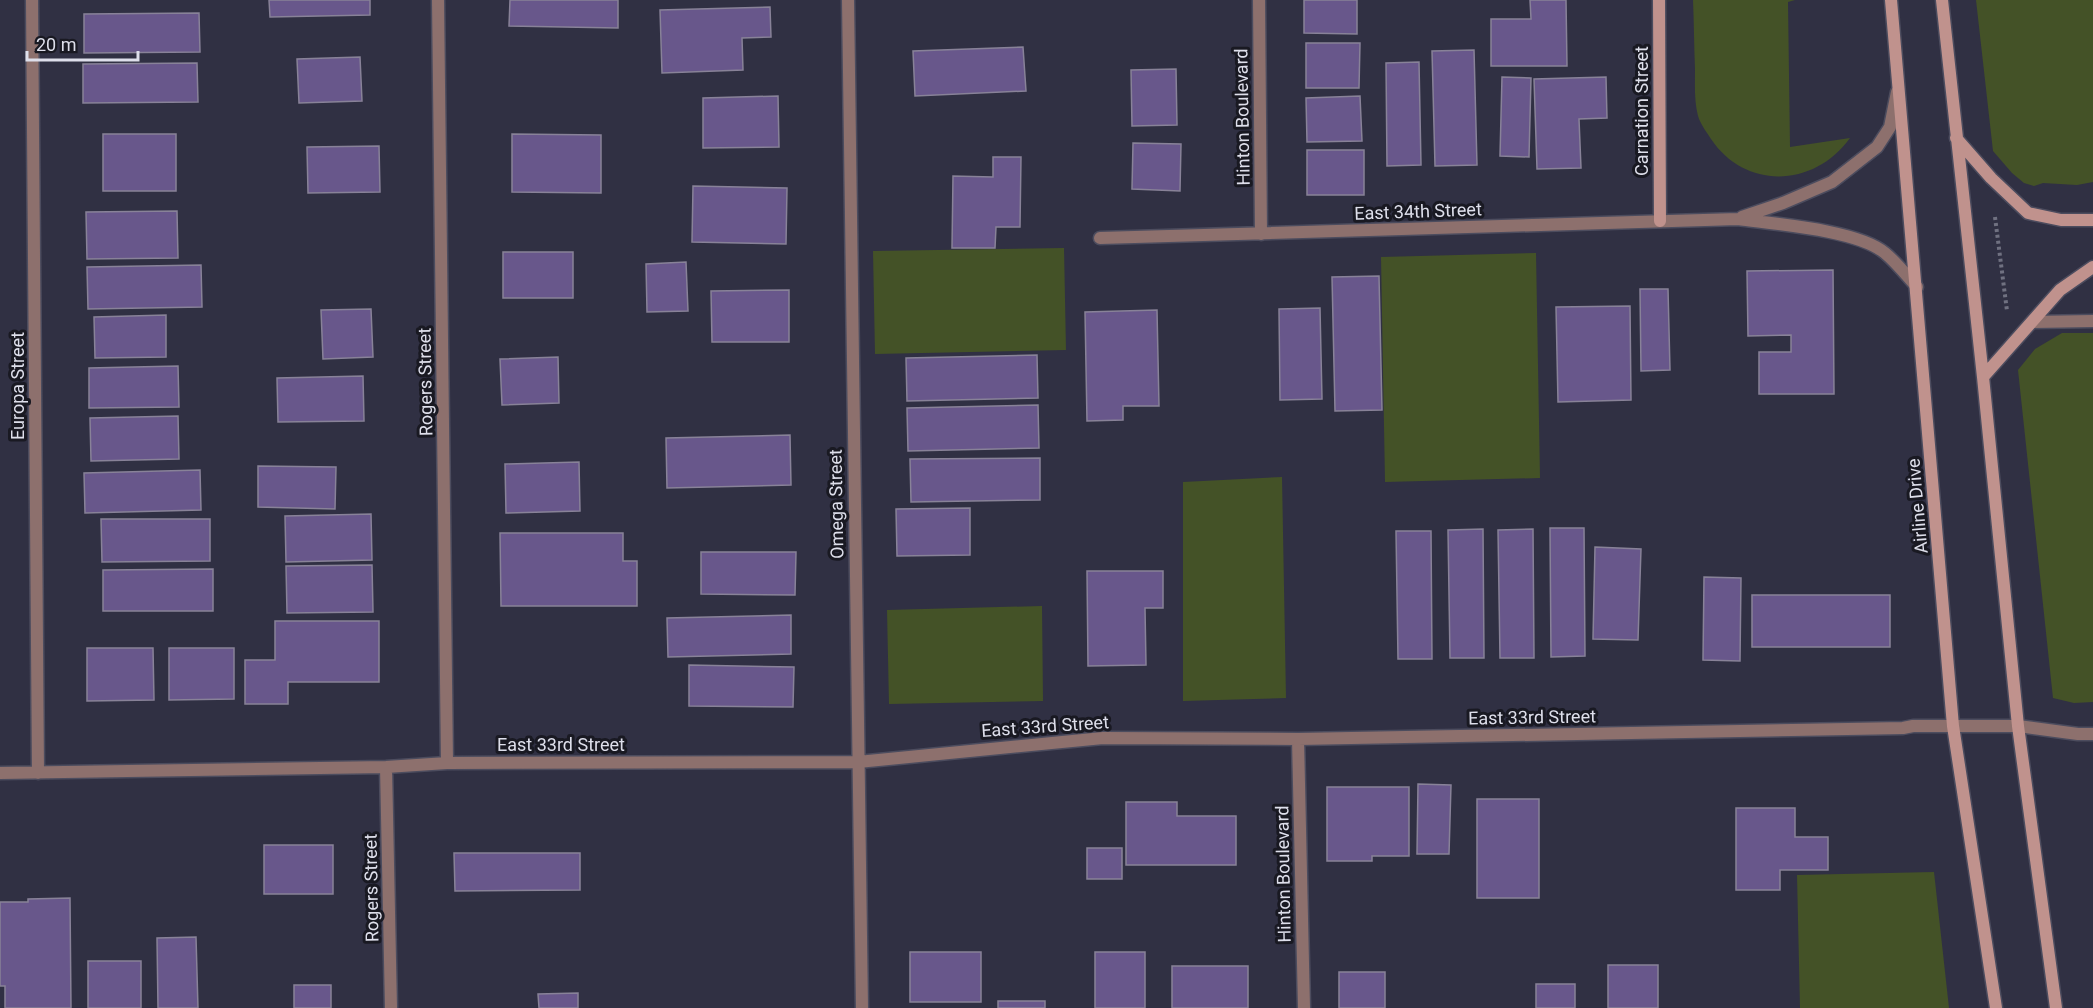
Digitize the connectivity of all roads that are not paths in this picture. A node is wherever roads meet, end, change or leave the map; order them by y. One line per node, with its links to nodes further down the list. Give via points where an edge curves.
1 (32, 0): 28 (street, Europa Street)
2 (438, 0): 25 (street, Rogers Street)
3 (848, 0): 24 (street, Omega Street)
4 (1258, 0): 13 (street, Hinton Boulevard)
5 (1659, 0): 12 (main road, Carnation Street)
6 (1891, 0): 8 (main road, Airline Drive)
7 (1942, 0): 9 (main road)
8 (1899, 80): 10 (street, East 34th Street, via 1890,127 1877,147 1832,182); 16 (main road, Airline Drive)
9 (1956, 138): 11 (main road, via 2028,213 2061,220); 19 (main road)
10 (1738, 219): 12 (street, East 34th Street); 16 (street, East 34th Street, via 1857,240 1884,252)
11 (2093, 220)
12 (1660, 221): 13 (street, East 34th Street)
13 (1261, 234): 14 (street, East 34th Street)
14 (1100, 238)
15 (2093, 267): 18 (main road, via 2060,290)
16 (1917, 287): 20 (main road, Airline Drive)
17 (2093, 321): 18 (street)
18 (2033, 322): 19 (main road)
19 (1983, 377): 21 (main road)
20 (1953, 726): 21 (street, East 33rd Street); 23 (street, East 33rd Street); 32 (main road, Airline Drive)
21 (2018, 726): 22 (street, East 33rd Street); 33 (main road)
22 (2093, 734)
23 (1298, 739): 24 (street, East 33rd Street, via 1103,738); 31 (street, Hinton Boulevard)
24 (858, 762): 25 (street, East 33rd Street); 30 (street, Omega Street)
25 (447, 763): 26 (street, East 33rd Street)
26 (387, 767): 28 (street, East 33rd Street); 29 (street, Rogers Street)
27 (0, 773): 28 (street, East 33rd Street)
28 (38, 773)
29 (391, 1008)
30 (861, 1008)
31 (1304, 1008)
32 (1996, 1008)
33 (2056, 1008)

